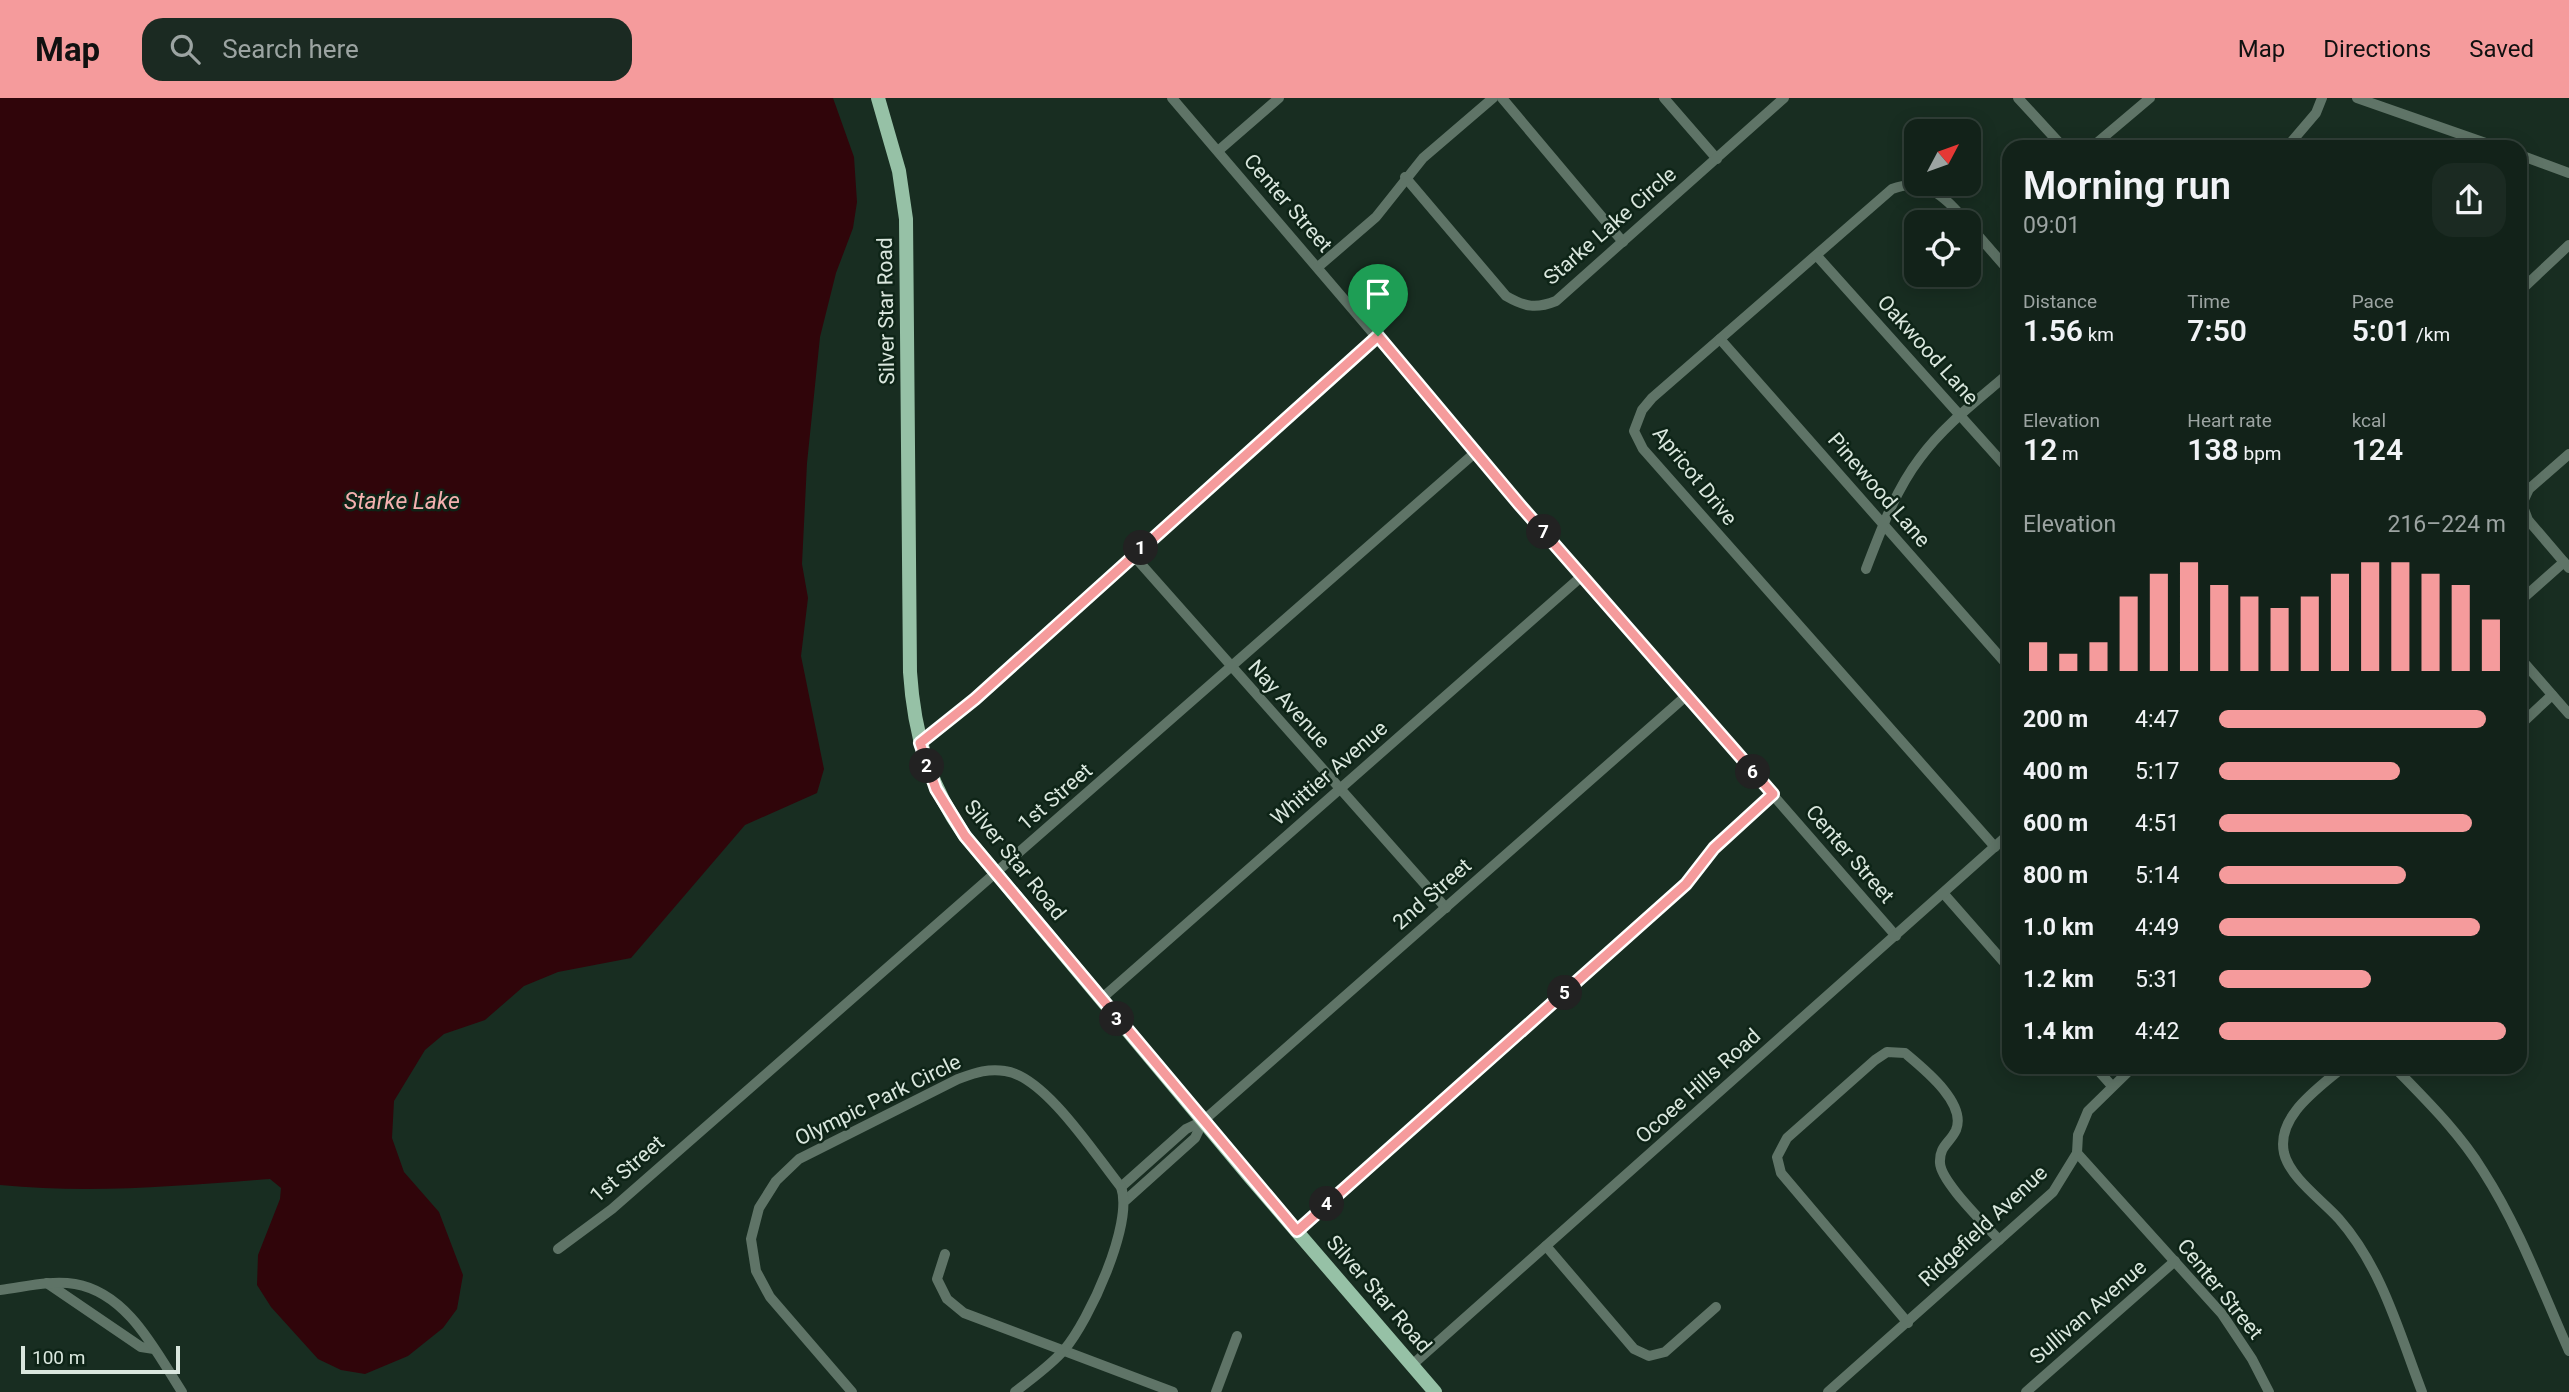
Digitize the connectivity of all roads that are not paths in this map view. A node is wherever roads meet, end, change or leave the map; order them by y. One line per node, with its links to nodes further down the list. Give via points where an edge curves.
1 (878, 98): 53 (main road, Silver Star Road, via 899,171 906,219 910,672)
2 (1172, 98): 18 (street, Center Street)
3 (1279, 98): 18 (street)
4 (1493, 98): 22 (street)
5 (1502, 98): 25 (street)
6 (1664, 98): 20 (street)
7 (1784, 98): 20 (street, Starke Lake Circle)
8 (2018, 98): 13 (street)
9 (2150, 98): 14 (street)
10 (2322, 98): 15 (street, via 2316,113)
11 (2357, 98): 12 (street)
12 (2467, 136): 16 (street); 17 (street)
13 (2057, 140)
14 (2100, 140)
15 (2293, 140)
16 (2465, 140)
17 (2478, 140)
18 (1218, 151): 29 (street, Center Street)
19 (2527, 158): 21 (street)
20 (1717, 159): 25 (street, Starke Lake Circle)
21 (2569, 173)
22 (1405, 177): 25 (street, Starke Lake Circle, via 1506,296 1525,307 1541,307 1556,300); 29 (street, via 1376,217)
23 (1956, 210): 27 (street, Apricot Drive, via 1943,195 1907,183 1892,189)
24 (1981, 238): 28 (street, Apricot Drive)
25 (1623, 242)
26 (2569, 246): 30 (street)
27 (1817, 256): 32 (street, Apricot Drive); 34 (street, Oakwood Lane)
28 (2002, 263)
29 (1318, 267): 31 (street, Center Street)
30 (2527, 285)
31 (1378, 336): 35 (street, Center Street); 41 (street)
32 (1720, 339): 40 (street, Pinewood Lane); 57 (street, Apricot Drive, via 1642,410 1634,431 1643,449)
33 (2002, 379): 34 (street)
34 (1961, 415): 37 (street, Oakwood Lane); 40 (street, via 1921,457)
35 (1477, 451): 44 (street, Center Street); 48 (street, 1st Street)
36 (2569, 454): 38 (street)
37 (2002, 462)
38 (2527, 493)
39 (2527, 517): 42 (street)
40 (1883, 525): 43 (street); 46 (street, Pinewood Lane)
41 (1133, 555): 48 (street, Nay Avenue); 53 (street)
42 (2566, 565): 45 (street)
43 (1866, 569)
44 (1581, 576): 50 (street, Center Street); 54 (street, Whittier Avenue)
45 (2527, 596)
46 (2002, 659)
47 (2527, 666): 49 (street)
48 (1231, 669): 54 (street, Nay Avenue); 58 (street, 1st Street)
49 (2553, 695): 51 (street); 52 (street)
50 (1686, 696): 55 (street, Center Street); 60 (street, 2nd Street)
51 (2569, 714)
52 (2527, 719)
53 (920, 743): 58 (main road, Silver Star Road, via 948,812)
54 (1340, 789): 60 (street, Nay Avenue); 63 (street, Whittier Avenue)
55 (1773, 794): 61 (street, Center Street); 73 (street, via 1714,848 1686,884)
56 (2002, 840): 57 (street, Ocoee Hills Road)
57 (1995, 847): 59 (street, Ocoee Hills Road)
58 (997, 873): 63 (main road, Silver Star Road); 76 (street, 1st Street, via 612,1209)
59 (1944, 894): 61 (street, Ocoee Hills Road); 62 (street)
60 (1446, 908): 69 (street, 2nd Street)
61 (1896, 936): 75 (street, Ocoee Hills Road)
62 (2002, 960)
63 (1101, 999): 69 (main road, Silver Star Road)
64 (2101, 1074): 68 (street)
65 (2125, 1074): 68 (street, Ridgefield Avenue)
66 (2335, 1074): 97 (street, via 2298,1107 2286,1132 2284,1152 2293,1171 2366,1255)
67 (2401, 1074): 85 (street, via 2448,1123 2481,1168 2512,1220)
68 (2112, 1086): 70 (street, Ridgefield Avenue, via 2088,1111 2080,1127)
69 (1203, 1121): 71 (street, via 1186,1129); 72 (street, via 1195,1138); 73 (main road, Silver Star Road)
70 (2077, 1153): 74 (street, Ridgefield Avenue, via 2053,1192); 78 (street, Center Street)
71 (1121, 1187): 72 (street, Olympic Park Circle); 89 (street, Olympic Park Circle, via 1037,1085 1008,1071 983,1070 958,1079 799,1159 776,1181 759,1208 751,1239 756,1271 770,1297)
72 (1126, 1200): 86 (street, via 1093,1308)
73 (1297, 1231): 87 (main road, Silver Star Road)
74 (1999, 1240): 82 (street, Ridgefield Avenue); 82 (street, via 1939,1165 1941,1147 1955,1134 1959,1119 1955,1105 1905,1053 1887,1052 1787,1138 1777,1157 1781,1173)
75 (1546, 1246): 81 (street, via 1634,1349 1649,1356 1665,1352); 87 (street, Ocoee Hills Road)
76 (558, 1249)
77 (945, 1254): 86 (street, via 937,1279 947,1299 964,1313)
78 (2175, 1261): 95 (street, Sullivan Avenue); 96 (street, Center Street, via 2222,1314)
79 (47, 1283): 80 (street); 84 (street, via 141,1347); 84 (street, via 88,1288 117,1304 139,1325)
80 (0, 1290)
81 (1716, 1307)
82 (1908, 1323): 94 (street, Ridgefield Avenue)
83 (1237, 1336): 92 (street)
84 (154, 1349): 88 (street)
85 (2569, 1351)
86 (1062, 1352): 90 (street); 91 (street)
87 (1412, 1365): 93 (main road, Silver Star Road)
88 (182, 1392)
89 (852, 1392)
90 (1014, 1392)
91 (1173, 1392)
92 (1216, 1392)
93 (1435, 1392)
94 (1828, 1392)
95 (2026, 1392)
96 (2269, 1392)
97 (2422, 1392)

